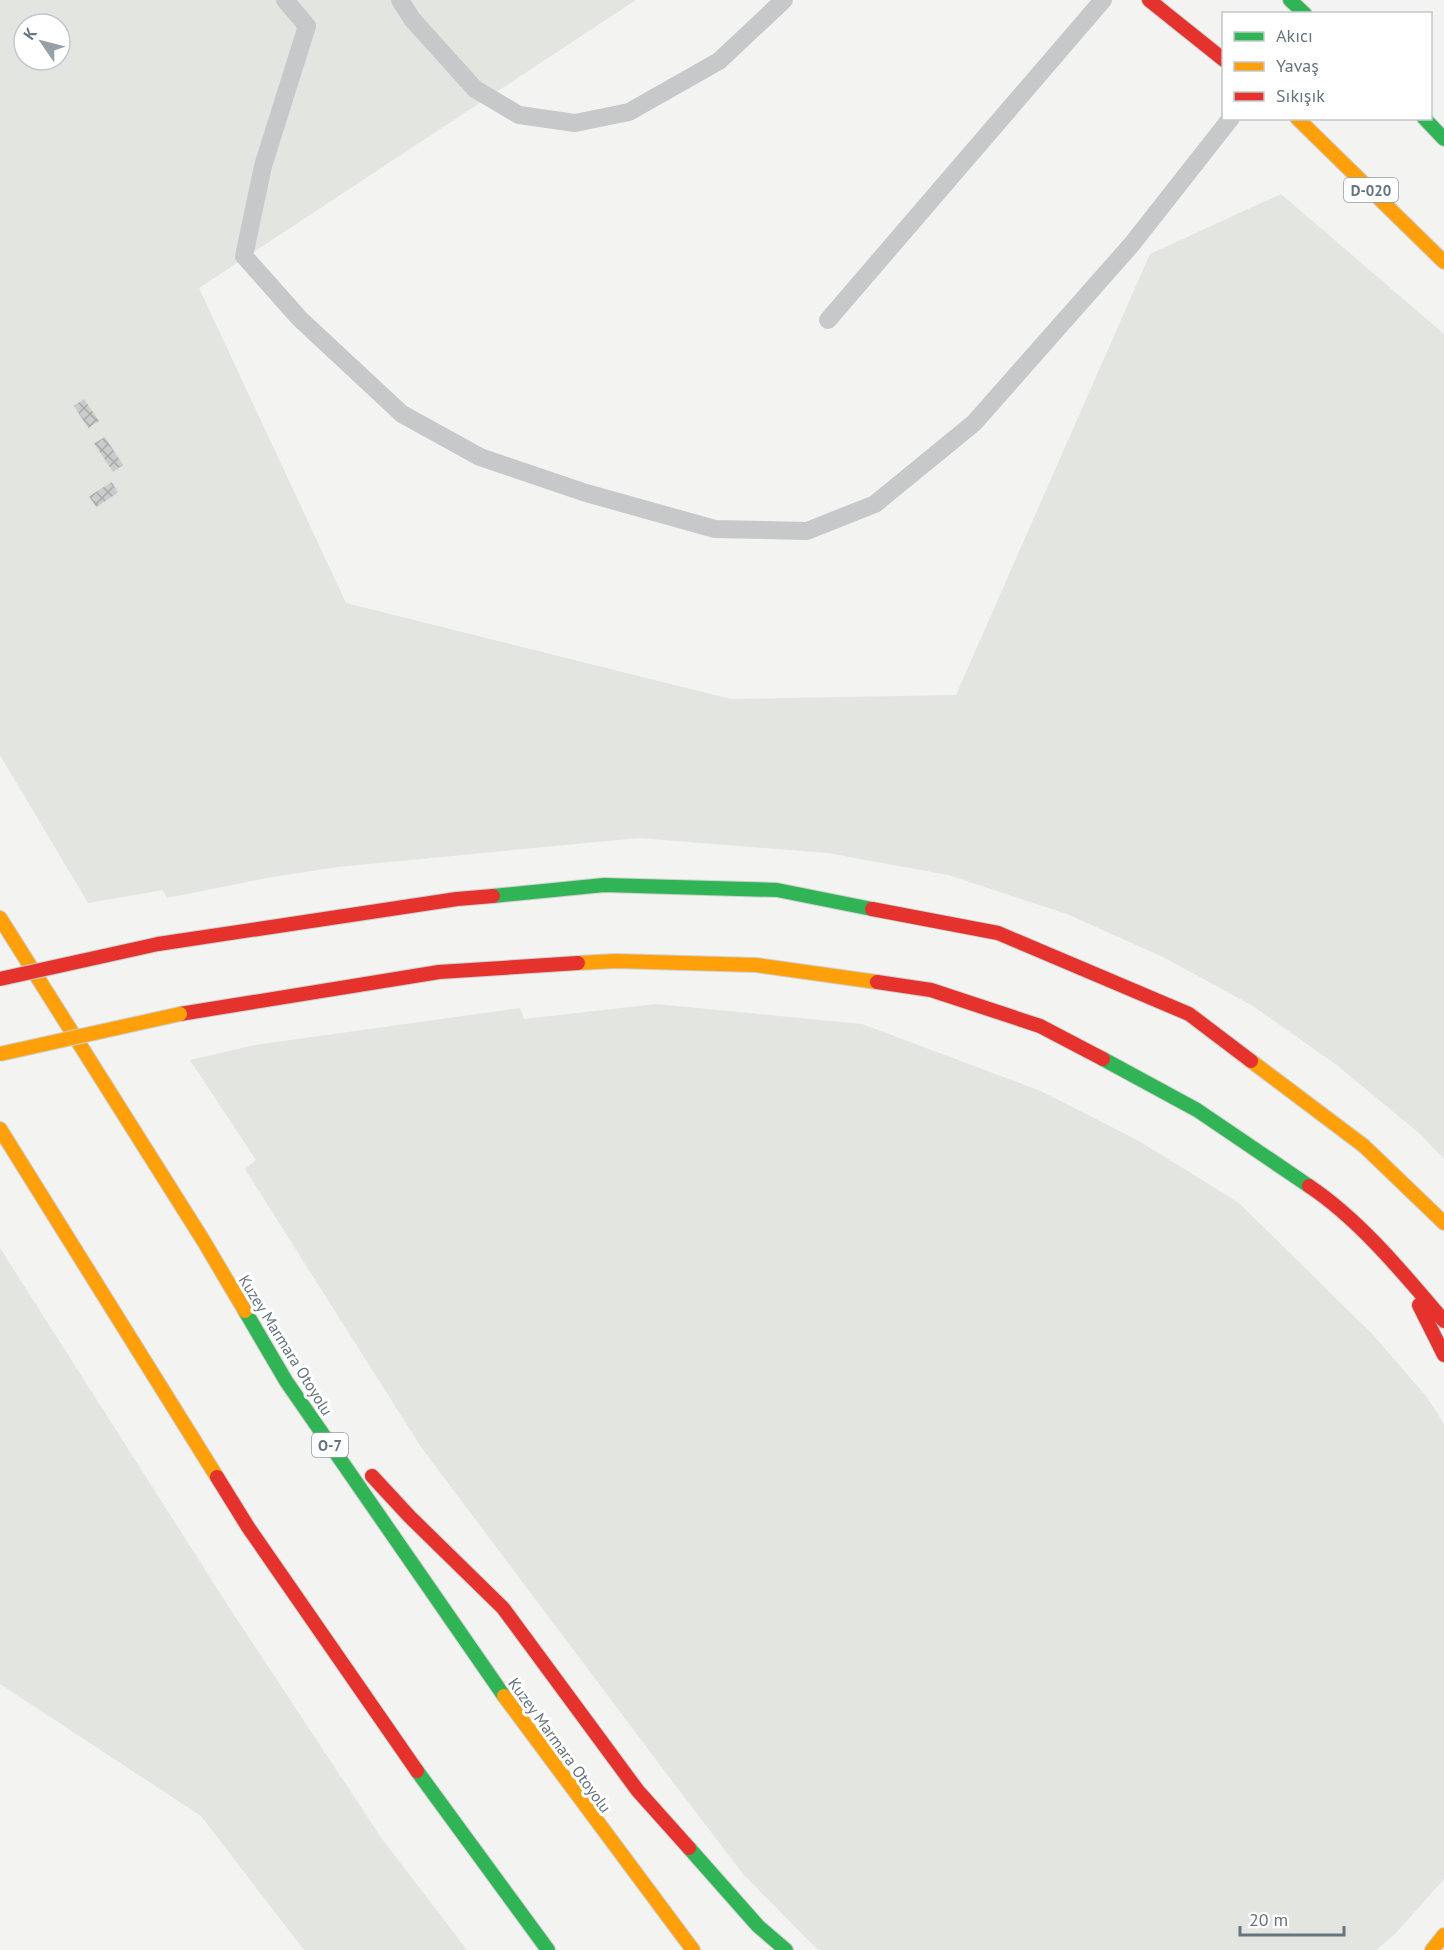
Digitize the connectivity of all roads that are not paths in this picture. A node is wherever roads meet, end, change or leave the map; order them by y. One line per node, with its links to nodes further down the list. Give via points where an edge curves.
1 (285, 0): 9 (lane, via 307,26 263,166 244,256 300,319 402,414 480,457 586,493 716,529 807,531 875,504 974,423 1132,244)
2 (400, 0): 3 (lane, via 412,20 475,89 519,115 575,123 629,112 719,61)
3 (784, 0)
4 (1104, 0): 14 (lane)
5 (1149, 0): 8 (highway)
6 (1290, 0): 7 (highway)
7 (1303, 12)
8 (1222, 58)
9 (1230, 120)
10 (1299, 120): 13 (highway, D-020)
11 (1426, 120): 12 (highway)
12 (1444, 139)
13 (1444, 262)
14 (828, 320)
15 (0, 918): 23 (highway, Kuzey Marmara Otoyolu / O-7, via 203,1240)
16 (0, 980): 19 (highway, bridge, via 158,944 457,899 604,885 777,890 998,933 1189,1014 1364,1146)
17 (0, 1054): 20 (highway, bridge, via 180,1014 439,972 615,961 756,965 931,990 1040,1026 1197,1110 1330,1200)
18 (0, 1129): 25 (highway, via 248,1527 442,1807)
19 (1444, 1223)
20 (1402, 1271): 21 (highway); 22 (highway)
21 (1444, 1321)
22 (1444, 1355)
23 (286, 1381): 26 (highway, Kuzey Marmara Otoyolu / O-7, via 526,1728); 27 (highway, via 410,1517 503,1608 638,1791 758,1926)
24 (1444, 1935): 28 (highway)
25 (548, 1950)
26 (693, 1950)
27 (786, 1950)
28 (1432, 1950)

